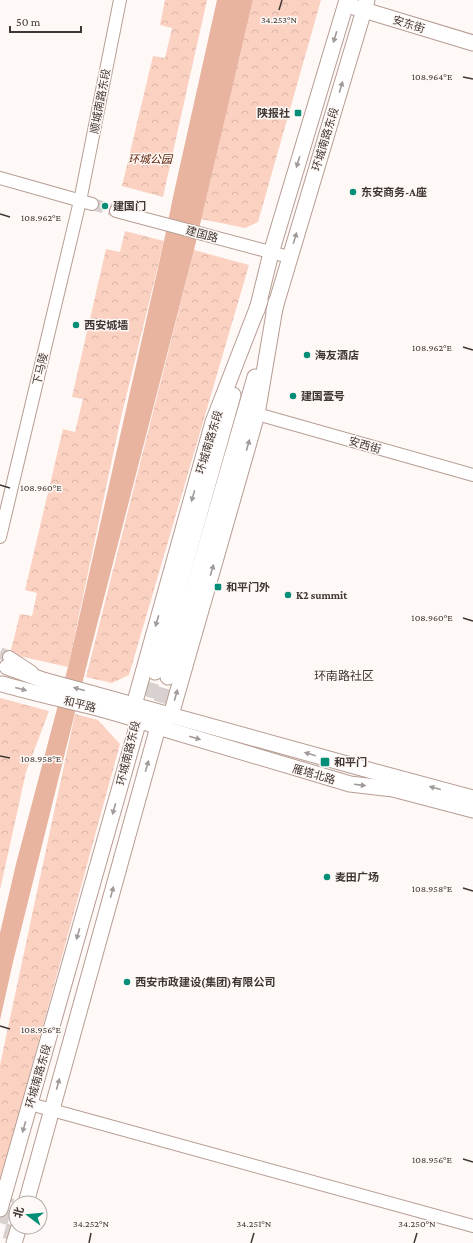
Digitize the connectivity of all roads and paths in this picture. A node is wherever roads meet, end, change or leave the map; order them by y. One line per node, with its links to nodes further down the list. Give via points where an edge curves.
1 (120, 0): 6 (street, 顺城南路东段)
2 (346, 2): 3 (main road, 安东街); 9 (main road, 环城南路东段, one-way to 9)
3 (365, 5): 4 (main road, 安东街); 10 (main road, 环城南路东段, one-way to 3)
4 (473, 43)
5 (0, 178): 6 (street)
6 (80, 201): 7 (street); 15 (street, 下马陵)
7 (92, 204)
8 (116, 211): 9 (street, 建国路)
9 (271, 253): 10 (street, 建国路); 11 (main road, 环城南路东段)
10 (289, 257): 12 (main road, 环城南路东段)
11 (260, 300): 12 (main road, 环城南路东段, via 161,675); 20 (main road, 环城南路东段, one-way to 20, via 213,422)
12 (276, 302): 13 (main road, 环城南路东段)
13 (257, 414): 14 (street, 安西街); 21 (main road, 环城南路东段, one-way to 13)
14 (473, 475)
15 (0, 537)
16 (8, 662): 18 (main road)
17 (2, 684): 18 (main road, 和平路, one-way to 18)
18 (42, 687): 19 (main road, 和平路)
19 (113, 705): 20 (main road, 雁塔北路); 22 (main road, 和平路)
20 (134, 705): 21 (main road, 雁塔北路); 22 (main road, 环城南路东段)
21 (171, 715): 23 (main road, 环城南路东段); 24 (main road, 雁塔北路, one-way to 21)
22 (139, 720): 23 (main road, 和平路); 26 (main road, 环城南路东段, one-way to 26)
23 (158, 727): 25 (main road, 雁塔北路, one-way to 25, via 350,784 393,789); 27 (main road, 环城南路东段, one-way to 23)
24 (473, 798)
25 (473, 810)
26 (30, 1104): 27 (street); 29 (main road, 环城南路东段, one-way to 29)
27 (51, 1110): 28 (main road, 环城南路东段); 30 (street)
28 (28, 1195)
29 (0, 1210)
30 (473, 1226)

